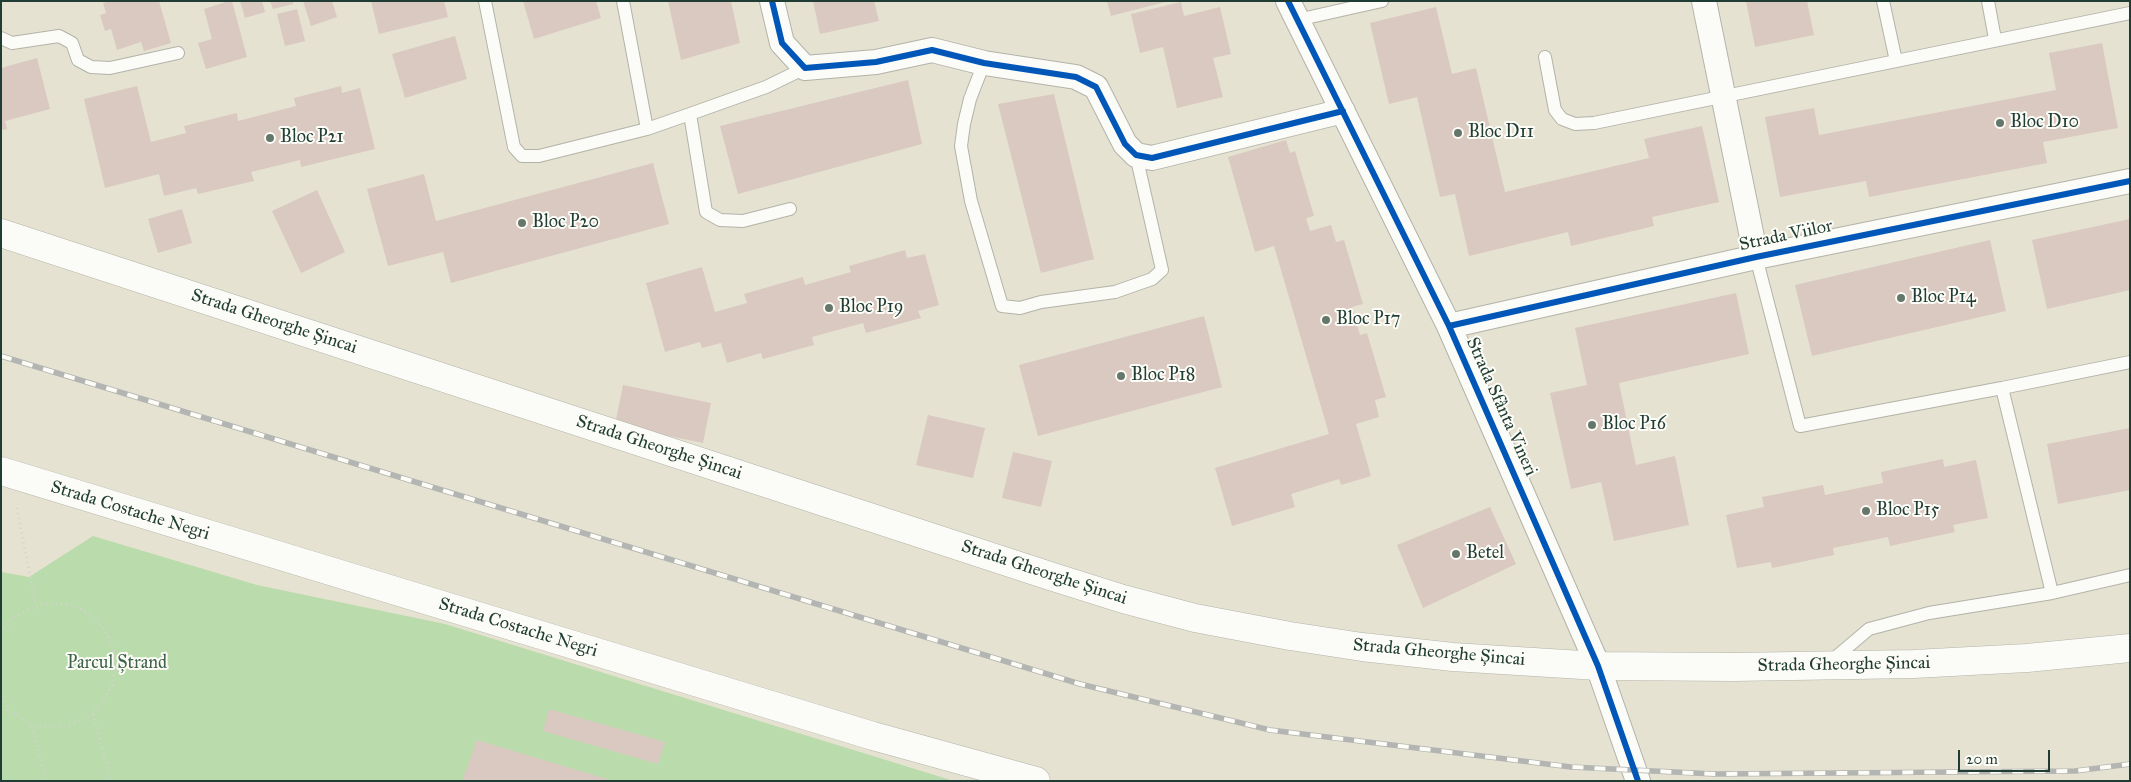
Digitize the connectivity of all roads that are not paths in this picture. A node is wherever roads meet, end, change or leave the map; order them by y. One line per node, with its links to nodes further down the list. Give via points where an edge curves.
1 (485, 1): 20 (lane, via 514,147 522,156 539,156)
2 (623, 1): 20 (lane)
3 (772, 1): 16 (street, via 782,43)
4 (1382, 1): 8 (lane)
5 (1704, 1): 17 (street)
6 (1883, 1): 14 (lane)
7 (1988, 1): 11 (lane)
8 (1292, 10): 18 (street, Strada Sfânta Vineri)
9 (2130, 13): 11 (lane)
10 (1, 38): 12 (lane, via 12,43 59,36 72,43 78,60 91,67 110,68)
11 (1995, 39): 14 (lane)
12 (178, 54)
13 (1544, 57): 17 (lane, via 1555,110 1562,119 1575,124)
14 (1896, 61): 17 (lane)
15 (984, 63): 16 (street, via 932,50 876,62); 21 (street, via 1076,77 1096,87 1125,144); 21 (lane, via 970,99 961,146 971,201 1002,306 1020,308 1115,292 1152,279 1162,270)
16 (804, 68): 19 (lane, via 766,87)
17 (1724, 98): 25 (street)
18 (1343, 111): 21 (street, via 1152,158); 26 (street, Strada Sfânta Vineri)
19 (690, 114): 20 (lane); 23 (lane, via 706,212 720,220 743,220)
20 (648, 129)
21 (1136, 155)
22 (2130, 181): 25 (street, Strada Viilor)
23 (790, 209)
24 (1, 233): 33 (main road, Strada Gheorghe Șincai, via 1141,604 1204,620 1362,647 1453,657)
25 (1756, 257): 26 (street, Strada Viilor); 28 (lane, via 1800,426)
26 (1449, 326): 33 (street, Strada Sfânta Vineri)
27 (2130, 362): 28 (lane)
28 (2002, 388): 31 (lane)
29 (6, 473): 35 (main road, Strada Costache Negri, via 873,736)
30 (2130, 575): 31 (lane)
31 (2052, 593): 34 (lane, via 1929,613 1869,628)
32 (2130, 648): 34 (main road, Strada Gheorghe Șincai, via 2027,658)
33 (1598, 666): 34 (main road, Strada Gheorghe Șincai); 36 (street, Strada Sfânta Vineri)
34 (1825, 666)
35 (1025, 779)
36 (1638, 781)

